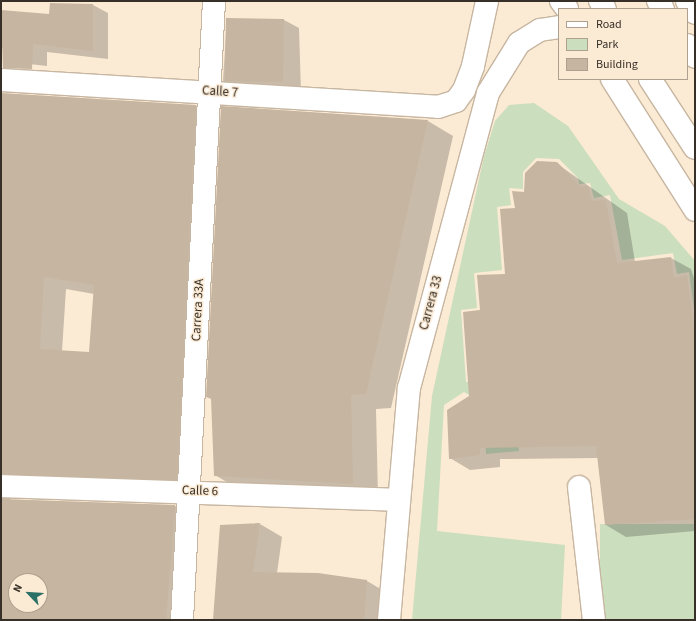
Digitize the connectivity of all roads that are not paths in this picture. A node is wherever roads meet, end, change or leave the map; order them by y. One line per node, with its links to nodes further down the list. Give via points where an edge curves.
1 (214, 1): 11 (street, Carrera 33A)
2 (487, 1): 11 (street, Calle 7, via 473,66 464,90 456,101 438,107)
3 (687, 1): 4 (street)
4 (695, 13)
5 (558, 27): 17 (street, Carrera 33, via 540,30 519,43 488,93 409,388)
6 (688, 46): 7 (street)
7 (695, 57)
8 (1, 80): 11 (street, Calle 7)
9 (613, 80): 13 (street)
10 (651, 80): 12 (street)
11 (209, 92): 16 (street, Carrera 33A)
12 (695, 148)
13 (695, 210)
14 (1, 486): 16 (street, Calle 6)
15 (580, 487): 20 (street)
16 (188, 491): 17 (street, Calle 6); 18 (street, Carrera 33A)
17 (398, 500): 19 (street, Carrera 33)
18 (182, 620)
19 (389, 620)
20 (594, 620)

